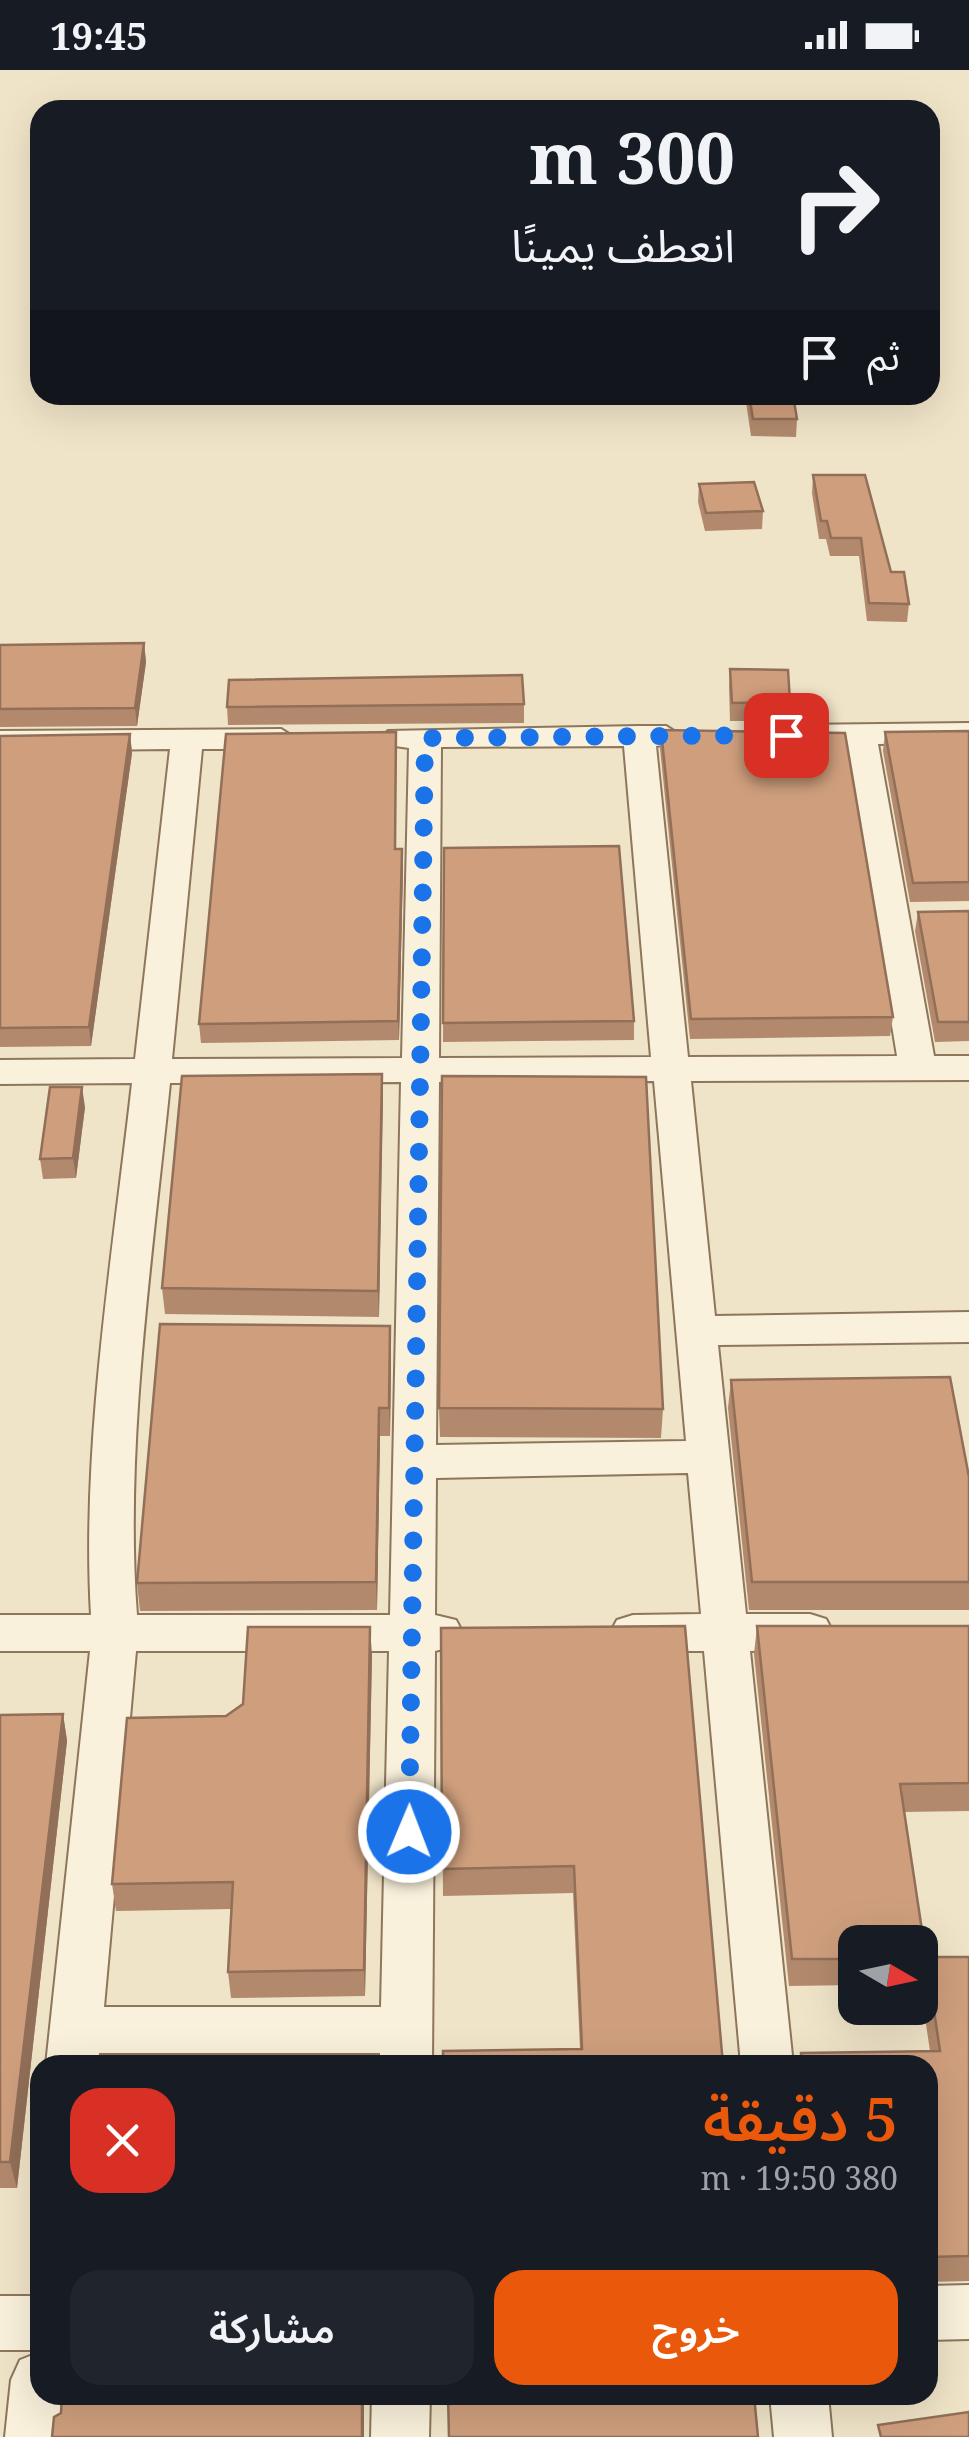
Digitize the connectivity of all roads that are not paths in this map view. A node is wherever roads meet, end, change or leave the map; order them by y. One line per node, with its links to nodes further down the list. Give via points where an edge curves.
1 (860, 734): 2 (street); 3 (street); 11 (street, via 905,917)
2 (969, 734)
3 (768, 735)
4 (639, 736): 5 (street); 7 (street); 13 (street)
5 (694, 736)
6 (363, 738): 7 (street)
7 (425, 738): 14 (street)
8 (304, 739): 10 (street)
9 (0, 740): 10 (street)
10 (187, 740): 16 (street)
11 (918, 1068): 12 (street); 13 (street)
12 (969, 1068)
13 (671, 1069): 14 (street); 18 (street)
14 (420, 1070): 16 (street); 20 (street, via 398,1336)
15 (0, 1072): 16 (street)
16 (152, 1072): 24 (street, via 143,1333 110,1558)
17 (969, 1327): 18 (street)
18 (696, 1331): 19 (street)
19 (706, 1457): 20 (street); 21 (street)
20 (415, 1462): 25 (street)
21 (725, 1632): 22 (street); 27 (street); 30 (street)
22 (856, 1632)
23 (0, 1633): 24 (street)
24 (115, 1633): 25 (street); 28 (street)
25 (412, 1633): 26 (street); 29 (street)
26 (490, 1633)
27 (582, 1633)
28 (74, 2047): 29 (street)
29 (406, 2048)
30 (766, 2055)
31 (969, 2312): 32 (street)
32 (938, 2313)
33 (0, 2323): 34 (street)
34 (30, 2323)
35 (37, 2405): 38 (street)
36 (401, 2405): 39 (street)
37 (799, 2405): 40 (street)
38 (34, 2437)
39 (400, 2437)
40 (803, 2437)

